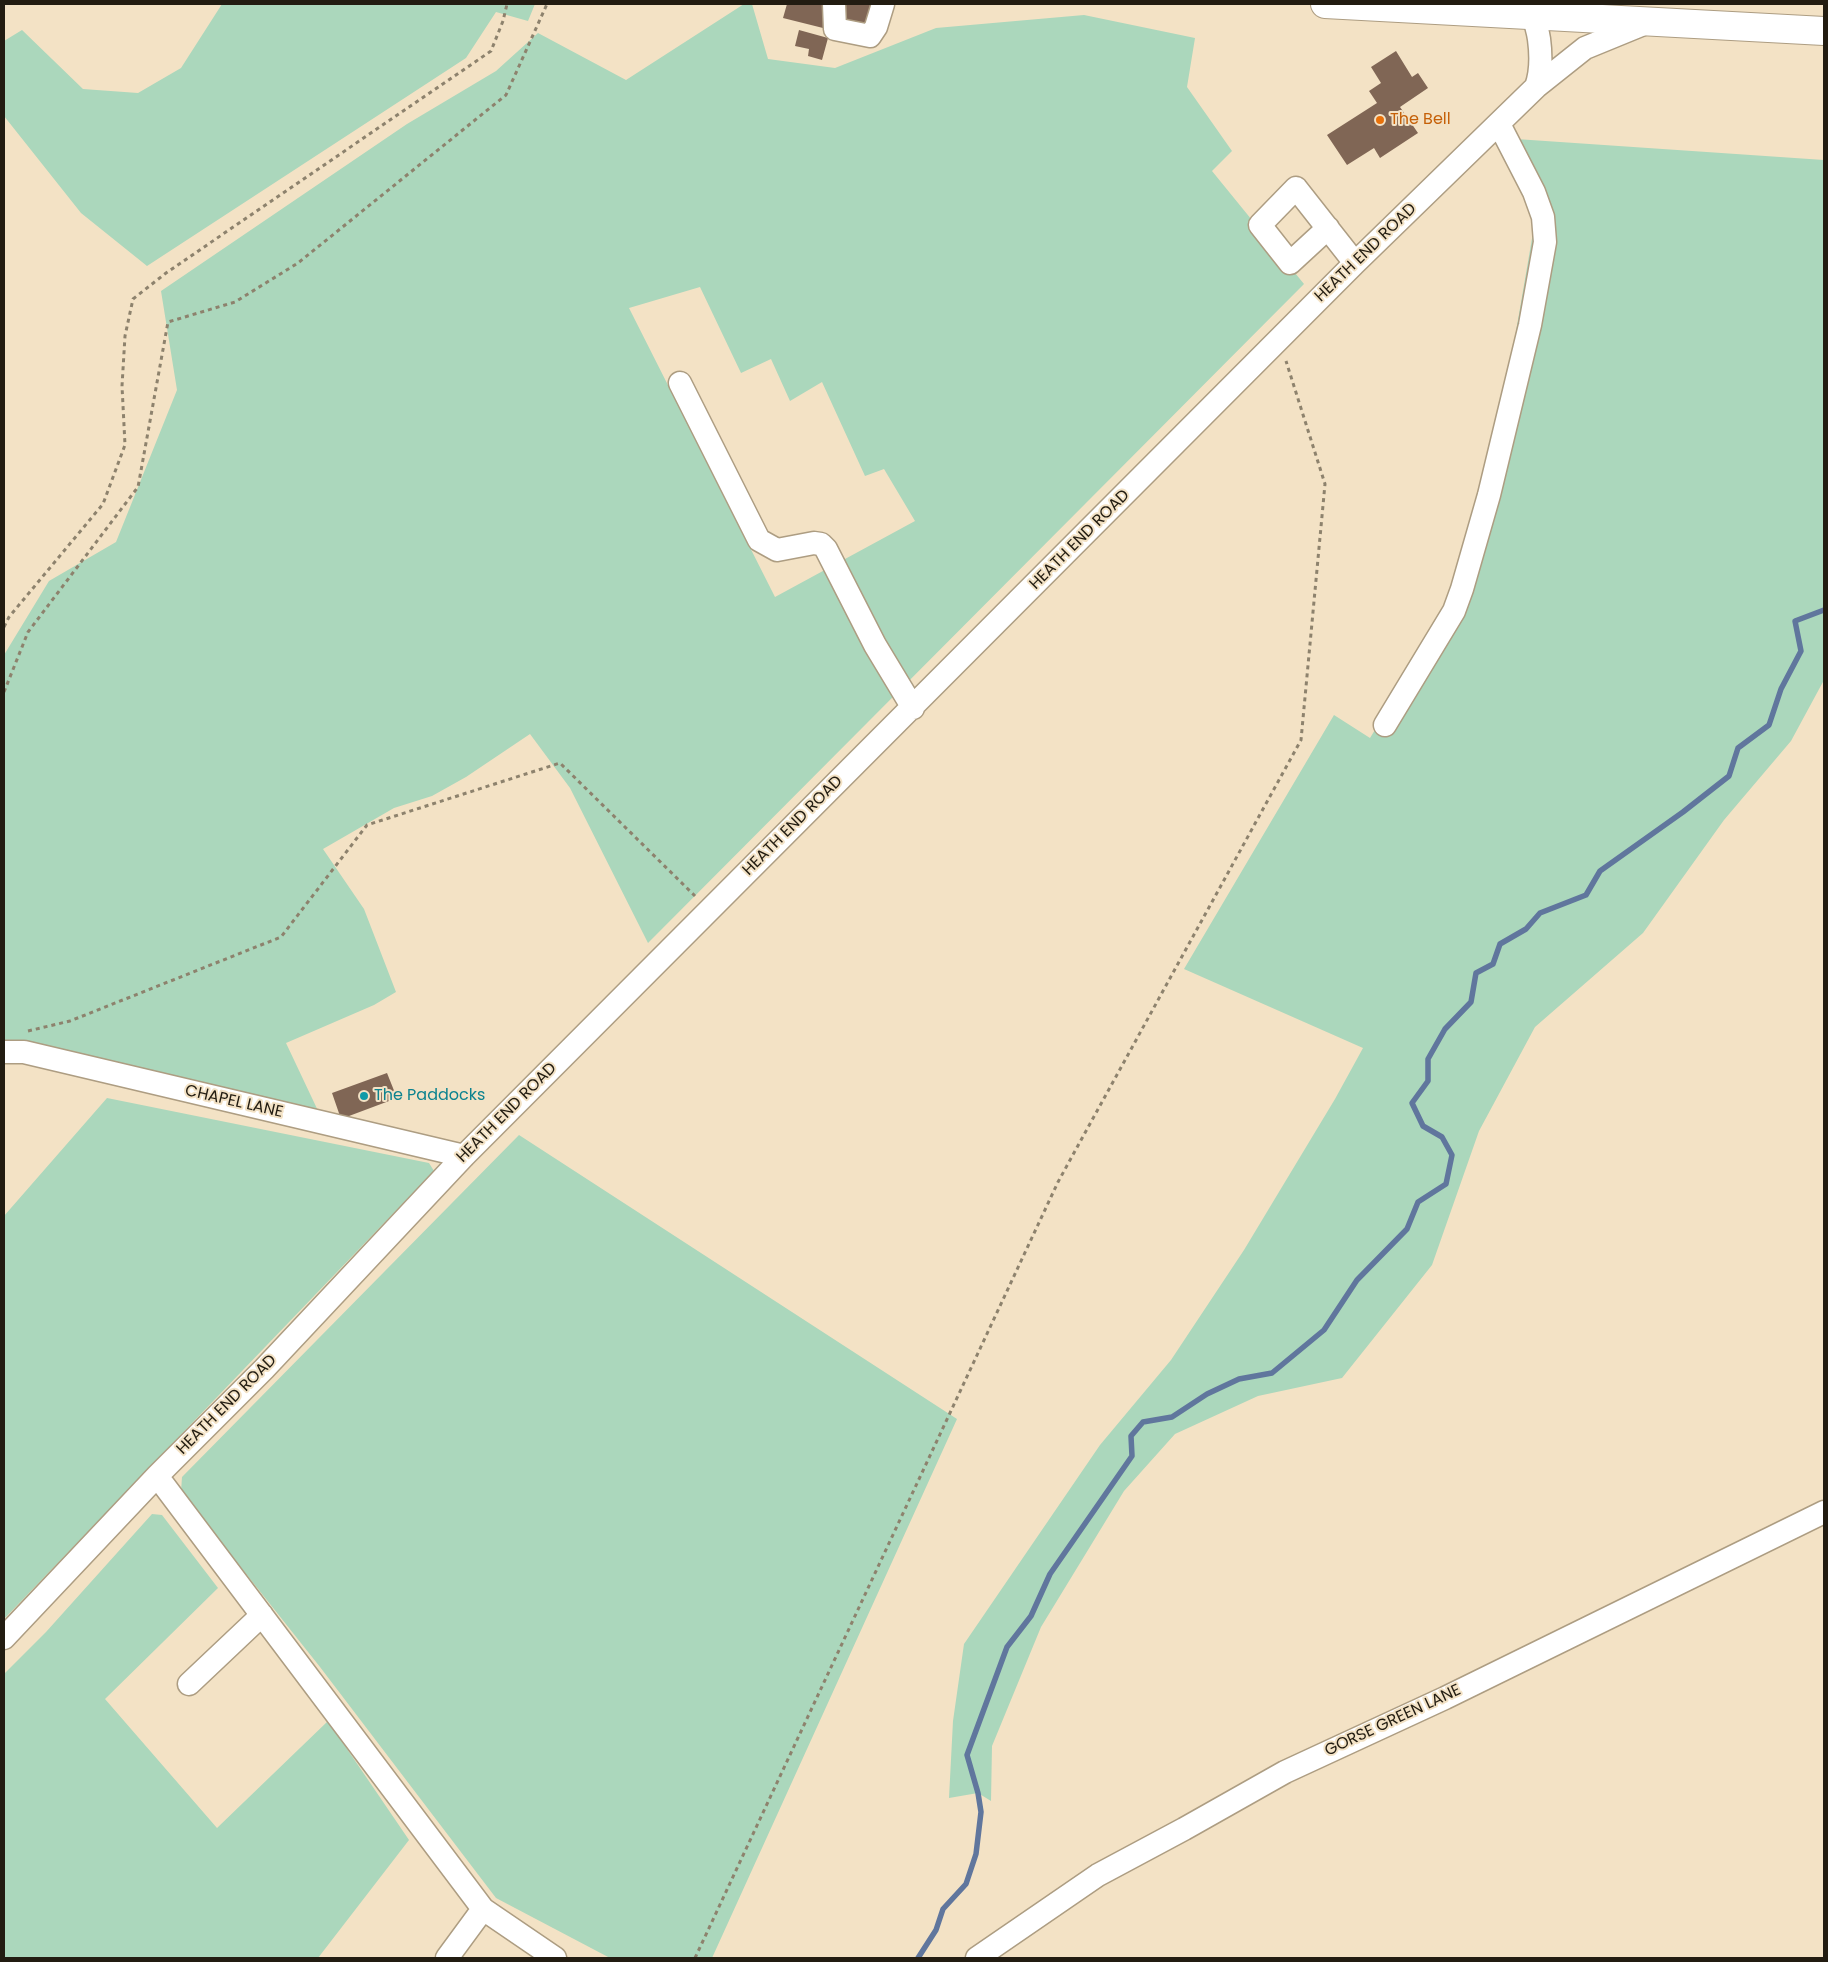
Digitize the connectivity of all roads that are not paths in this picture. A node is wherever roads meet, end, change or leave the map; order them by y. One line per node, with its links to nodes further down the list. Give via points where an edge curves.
1 (834, 4): 2 (street, via 835,29 870,36)
2 (883, 4)
3 (1325, 4): 4 (highway)
4 (1530, 8): 5 (highway); 7 (street, via 1539,40 1540,77)
5 (1651, 21): 6 (highway); 7 (street, HEATH END ROAD, via 1585,48)
6 (1824, 31)
7 (1536, 87): 8 (street, HEATH END ROAD)
8 (1499, 124): 10 (street, HEATH END ROAD); 13 (street, via 1534,192 1543,217 1545,242 1530,324 1489,495 1462,589 1454,611)
9 (1328, 228): 10 (street)
10 (1355, 263): 12 (street, HEATH END ROAD)
11 (680, 383): 12 (street, via 759,540 777,550 814,543 826,549 875,645)
12 (913, 708): 15 (street, HEATH END ROAD)
13 (1385, 725)
14 (4, 1052): 15 (street, CHAPEL LANE, via 24,1052)
15 (464, 1156): 16 (street, HEATH END ROAD, via 264,1369)
16 (157, 1476): 18 (street); 19 (street, HEATH END ROAD)
17 (1824, 1512): 24 (street, GORSE GREEN LANE, via 1285,1772 1098,1875)
18 (262, 1616): 20 (street); 21 (street)
19 (4, 1638)
20 (188, 1684)
21 (484, 1909): 22 (street); 23 (street)
22 (447, 1958)
23 (555, 1958)
24 (976, 1958)

